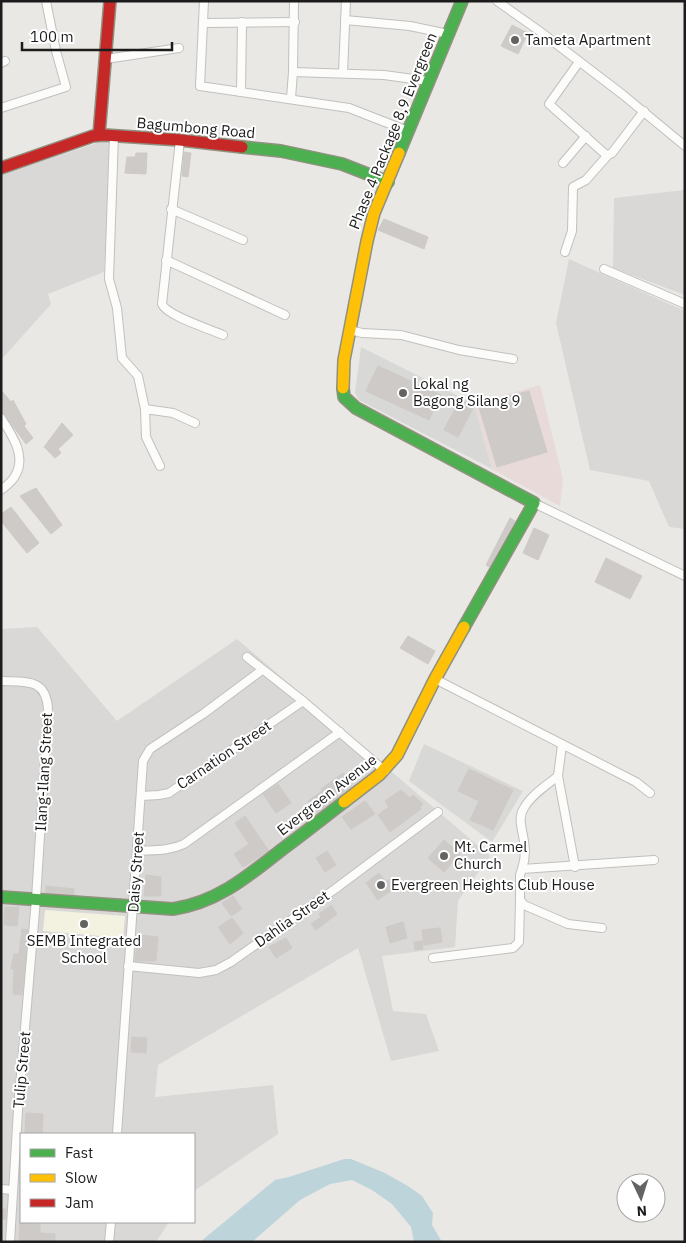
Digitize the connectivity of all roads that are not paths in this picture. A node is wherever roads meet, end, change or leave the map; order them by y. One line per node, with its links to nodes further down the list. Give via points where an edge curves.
1 (46, 1): 21 (street, via 66,87)
2 (110, 1): 14 (street)
3 (204, 1): 11 (street)
4 (294, 1): 10 (street)
5 (346, 1): 8 (street)
6 (462, 1): 12 (street, Phase 4 Package 8,9 Evergreen)
7 (497, 1): 15 (street)
8 (345, 20): 12 (street, via 410,26); 17 (street)
9 (242, 22): 10 (street); 11 (street); 19 (street)
10 (294, 22): 16 (street)
11 (203, 23): 19 (street, via 200,86)
12 (448, 34): 18 (street, Phase 4 Package 8,9 Evergreen)
13 (179, 48): 14 (street)
14 (106, 59): 24 (street)
15 (579, 62): 22 (street); 26 (street, via 550,104)
16 (293, 72): 17 (street); 20 (street)
17 (343, 73): 18 (street)
18 (428, 81): 23 (street, Phase 4 Package 8,9 Evergreen)
19 (241, 92): 20 (street)
20 (291, 98): 23 (street, via 349,108)
21 (1, 108)
22 (644, 111): 28 (street); 29 (street)
23 (408, 131): 32 (street, Phase 4 Package 8,9 Evergreen)
24 (98, 135): 25 (street, Bagumbong Road); 31 (street, Bagumbong Road)
25 (114, 135): 27 (street, Bagumbong Road); 43 (street, via 109,279 117,308 122,358 138,376)
26 (586, 136): 29 (street); 30 (street)
27 (180, 140): 32 (street, Bagumbong Road, via 280,151 342,164); 33 (street)
28 (685, 146)
29 (608, 155): 35 (street, via 586,180 573,187 572,231)
30 (564, 163)
31 (1, 168)
32 (388, 182): 40 (street, Phase 4 Package 8,9 Evergreen, via 366,240)
33 (171, 209): 34 (street); 36 (street)
34 (244, 240)
35 (565, 252)
36 (166, 260): 39 (street); 41 (street, via 164,308)
37 (604, 269): 38 (street)
38 (685, 304)
39 (285, 315)
40 (350, 330): 42 (street, via 401,335); 48 (street, Phase 4 Package 8,9 Evergreen, via 344,397 356,408)
41 (223, 335)
42 (513, 359)
43 (145, 410): 45 (street, via 173,413); 46 (street, via 146,437)
44 (1, 418): 47 (street, via 11,432 20,456 14,478)
45 (195, 424)
46 (160, 466)
47 (1, 490)
48 (534, 503): 49 (street); 52 (street, Evergreen Avenue)
49 (685, 576)
50 (247, 657): 51 (street)
51 (262, 670): 54 (street); 60 (street, Daisy Street, via 150,749 143,761)
52 (435, 679): 56 (street); 57 (street, Evergreen Avenue, via 397,755)
53 (1, 681): 67 (street, Ilang-Ilang Street, via 32,682 39,686 47,699)
54 (303, 701): 55 (street); 60 (street, Carnation Street, via 169,792)
55 (340, 732): 57 (street); 62 (street, via 184,844 164,850)
56 (562, 745): 58 (street); 59 (street, via 636,782)
57 (385, 771): 69 (street, Evergreen Avenue, via 224,893 189,907)
58 (558, 776): 64 (street); 65 (street, via 524,807 521,822 525,854)
59 (650, 793)
60 (141, 796): 62 (street, Daisy Street)
61 (438, 812): 72 (street, Dahlia Street, via 335,889 216,970 199,973)
62 (138, 851): 69 (street, Daisy Street)
63 (654, 860): 64 (street)
64 (575, 867): 65 (street)
65 (522, 869): 68 (street)
66 (1, 897): 67 (street, Evergreen Avenue)
67 (36, 899): 69 (street, Evergreen Avenue); 75 (street, Tulip Street)
68 (520, 900): 70 (street, via 524,905 568,924); 71 (street, via 518,945)
69 (134, 907): 72 (street, Daisy Street)
70 (602, 928)
71 (433, 958)
72 (128, 966): 73 (street, Daisy Street)
73 (117, 1133)
74 (1, 1189): 75 (street)
75 (13, 1190): 77 (street, Tulip Street)
76 (110, 1223): 78 (street)
77 (10, 1242)
78 (109, 1242)

